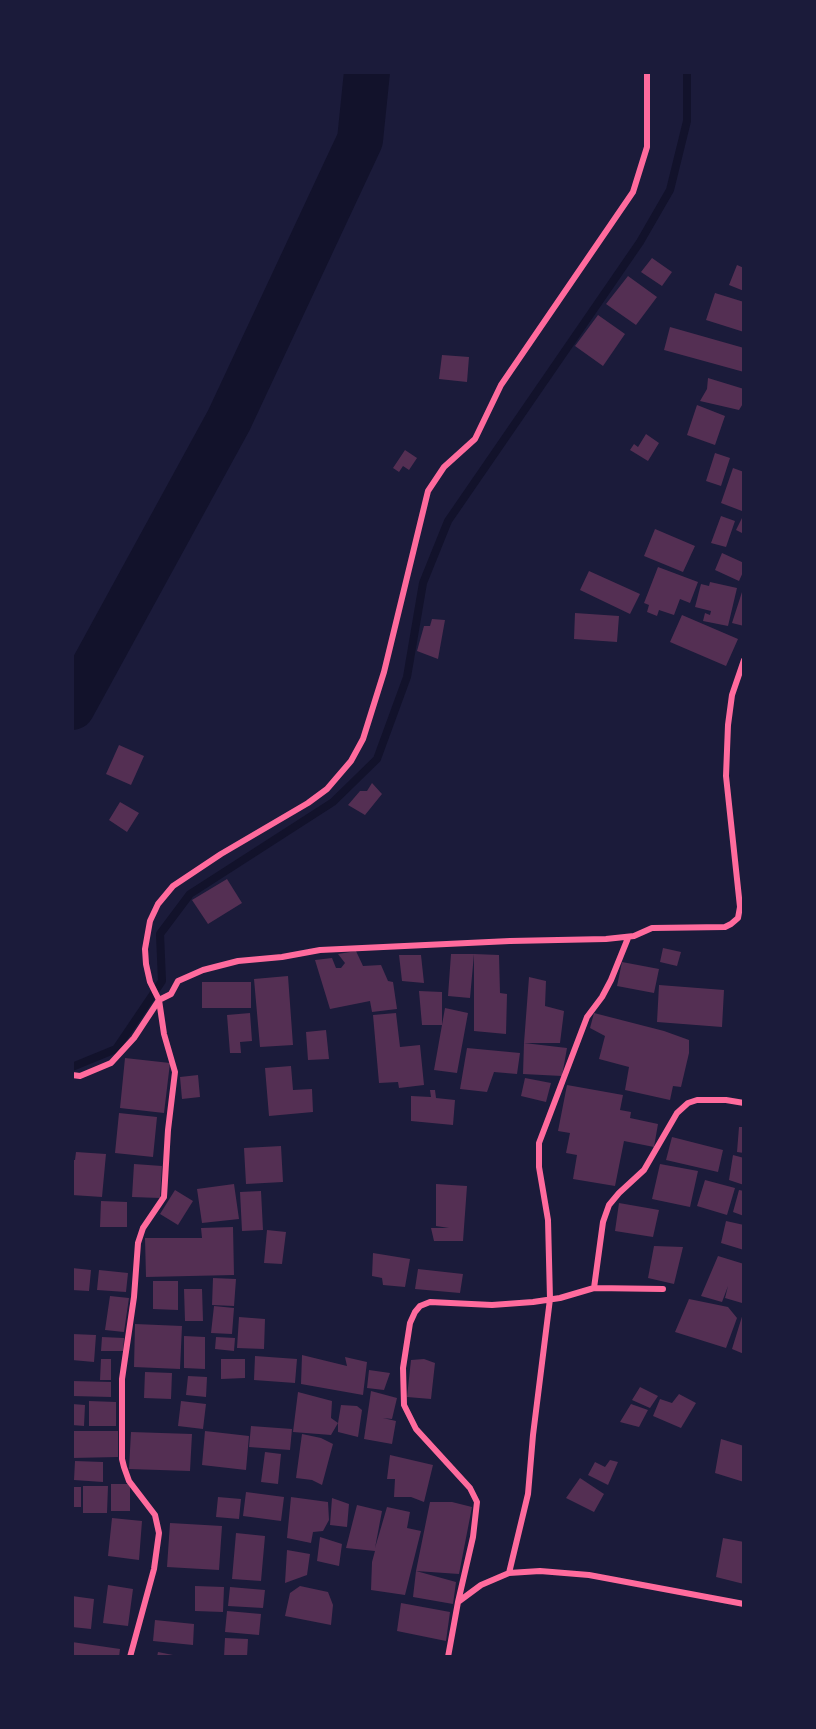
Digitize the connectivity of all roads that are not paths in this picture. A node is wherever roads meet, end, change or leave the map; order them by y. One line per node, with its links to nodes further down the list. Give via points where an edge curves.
1 (647, 72): 4 (street, via 646,147 633,192 501,385 475,439 444,467 428,491 384,672 363,739 351,761 327,789 173,886 158,904 147,934 146,964)
2 (744, 660): 3 (street, via 732,695 726,776 738,918 725,927 652,928)
3 (628, 938): 4 (street, via 320,950 203,970 178,981 171,994); 9 (street, via 612,980 587,1017 539,1143 548,1220)
4 (158, 998): 5 (street, via 134,1038 111,1063 80,1076); 13 (street, via 175,1072 163,1201 143,1228 138,1243 122,1379 122,1459 129,1481 155,1515 159,1533 154,1569)
5 (72, 1075)
6 (744, 1103): 7 (street, via 697,1100 677,1113 644,1170 609,1205)
7 (594, 1288): 8 (street); 9 (street)
8 (663, 1289)
9 (550, 1299): 10 (street, via 528,1494); 11 (street, via 492,1305 430,1302 417,1309 410,1323 403,1368 404,1405 416,1429 470,1488 477,1502 474,1537)
10 (510, 1572): 11 (street, via 481,1585); 12 (street, via 590,1575)
11 (458, 1602): 14 (street)
12 (744, 1604)
13 (130, 1657)
14 (448, 1657)

